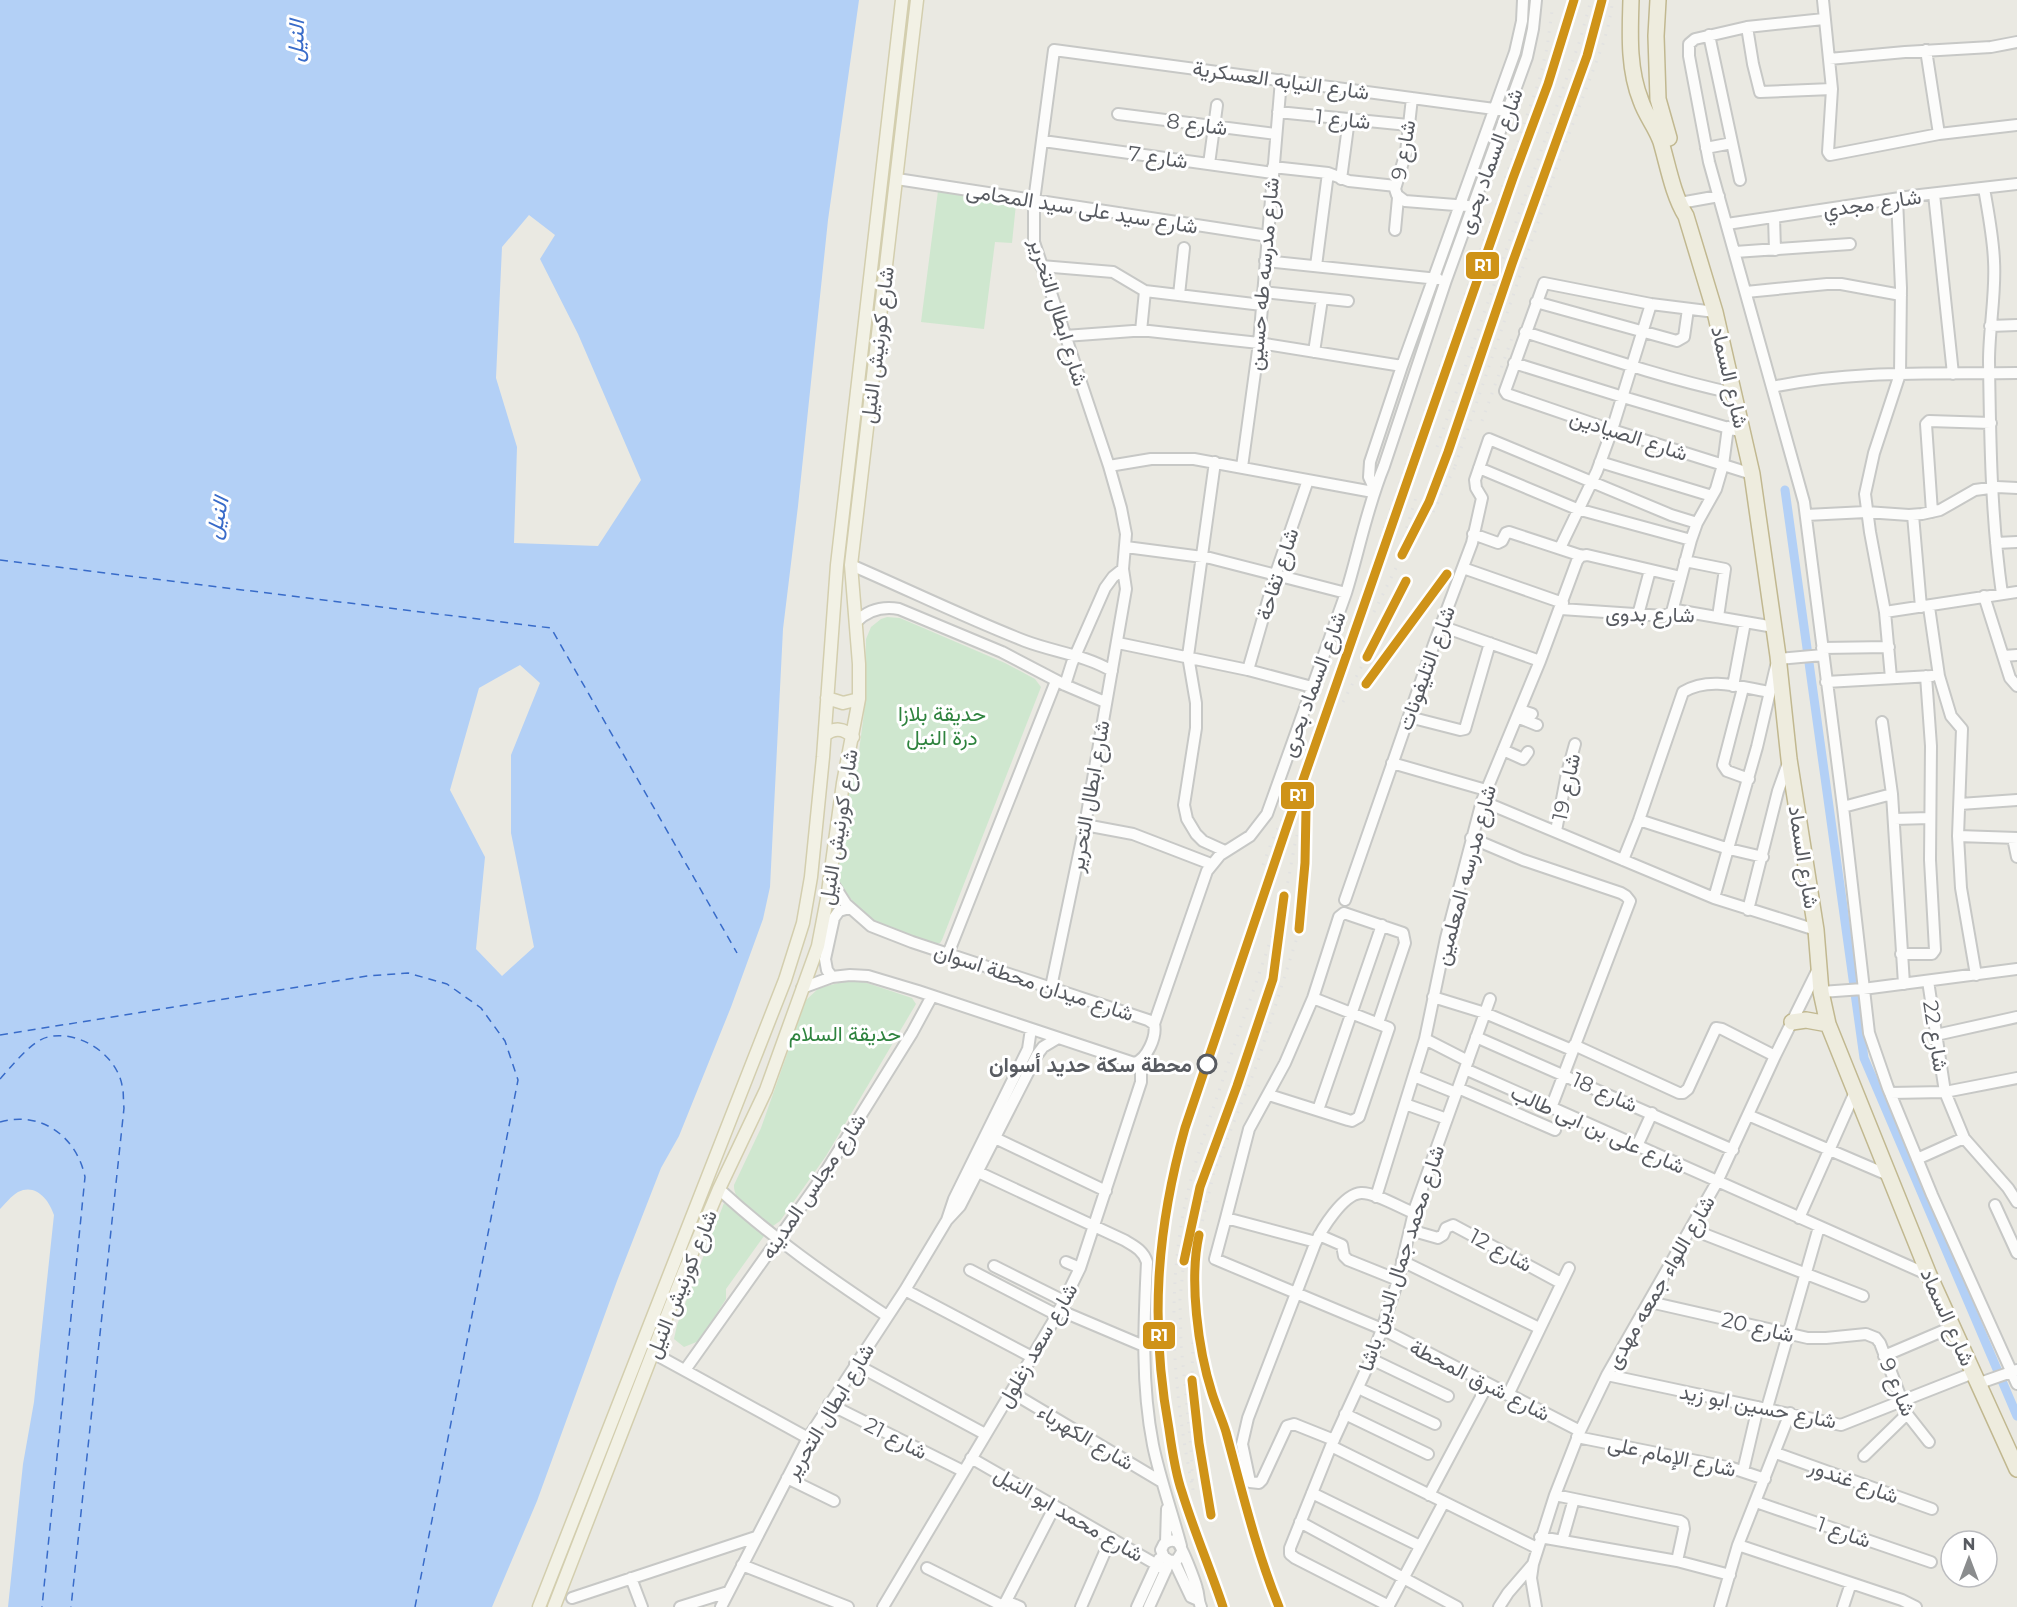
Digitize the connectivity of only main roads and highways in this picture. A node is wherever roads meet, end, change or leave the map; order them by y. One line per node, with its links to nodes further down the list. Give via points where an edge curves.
1 (902, 0): 11 (main road, شارع كورنيش النيل, via 837,565)
2 (917, 0): 12 (main road, شارع كورنيش النيل, via 851,565 860,664)
3 (1631, 0): 9 (highway, شارع السماد, via 1636,87)
4 (1640, 0): 7 (highway)
5 (1649, 0): 7 (highway)
6 (1658, 0): 8 (highway, شارع السماد)
7 (1643, 32): 8 (highway); 9 (highway, via 1643,71)
8 (1658, 99): 10 (highway, شارع السماد)
9 (1656, 128): 10 (highway, شارع السماد)
10 (1684, 207): 16 (highway, شارع السماد, via 1715,312 1733,393 1735,430 1752,474 1782,658 1789,759 1819,967 1827,992)
11 (827, 698): 12 (main road, via 843,703); 13 (main road, شارع كورنيش النيل)
12 (859, 699): 14 (main road, شارع كورنيش النيل)
13 (825, 735): 14 (main road, via 841,730); 18 (main road, شارع كورنيش النيل, via 803,923)
14 (853, 736): 17 (main road, شارع كورنيش النيل, via 818,946)
15 (1792, 1022): 16 (highway)
16 (1828, 1024): 19 (highway, شارع السماد, via 1929,1275 1980,1379)
17 (777, 1060): 18 (main road, via 760,1081 751,1079); 21 (main road, شارع كورنيش النيل, via 684,1272)
18 (750, 1071): 20 (main road, شارع كورنيش النيل)
19 (2017, 1469)
20 (539, 1607)
21 (555, 1607)

